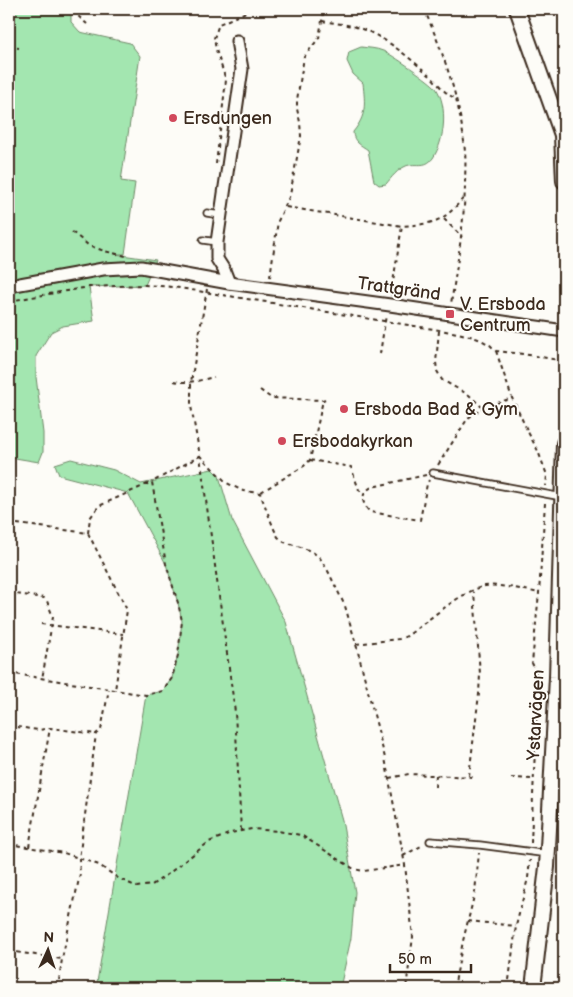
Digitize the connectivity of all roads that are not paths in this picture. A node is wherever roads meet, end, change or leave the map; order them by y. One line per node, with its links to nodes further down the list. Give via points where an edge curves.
1 (517, 9): 3 (street)
2 (237, 41): 6 (street, via 242,69)
3 (563, 135): 4 (street)
4 (564, 180)
5 (206, 213): 6 (lane)
6 (220, 215): 8 (street)
7 (203, 240): 8 (lane)
8 (217, 242): 9 (street, via 217,259)
9 (229, 284): 10 (street, Trattgränd, via 140,267 103,269); 11 (street, Trattgränd)
10 (9, 286)
11 (564, 331)
12 (564, 443): 14 (street, Ystarvägen)
13 (433, 473): 14 (lane)
14 (562, 497): 15 (street, Ystarvägen)
15 (561, 659): 17 (street, Ystarvägen)
16 (430, 841): 17 (lane)
17 (548, 854): 18 (street, Ystarvägen)
18 (533, 988)

